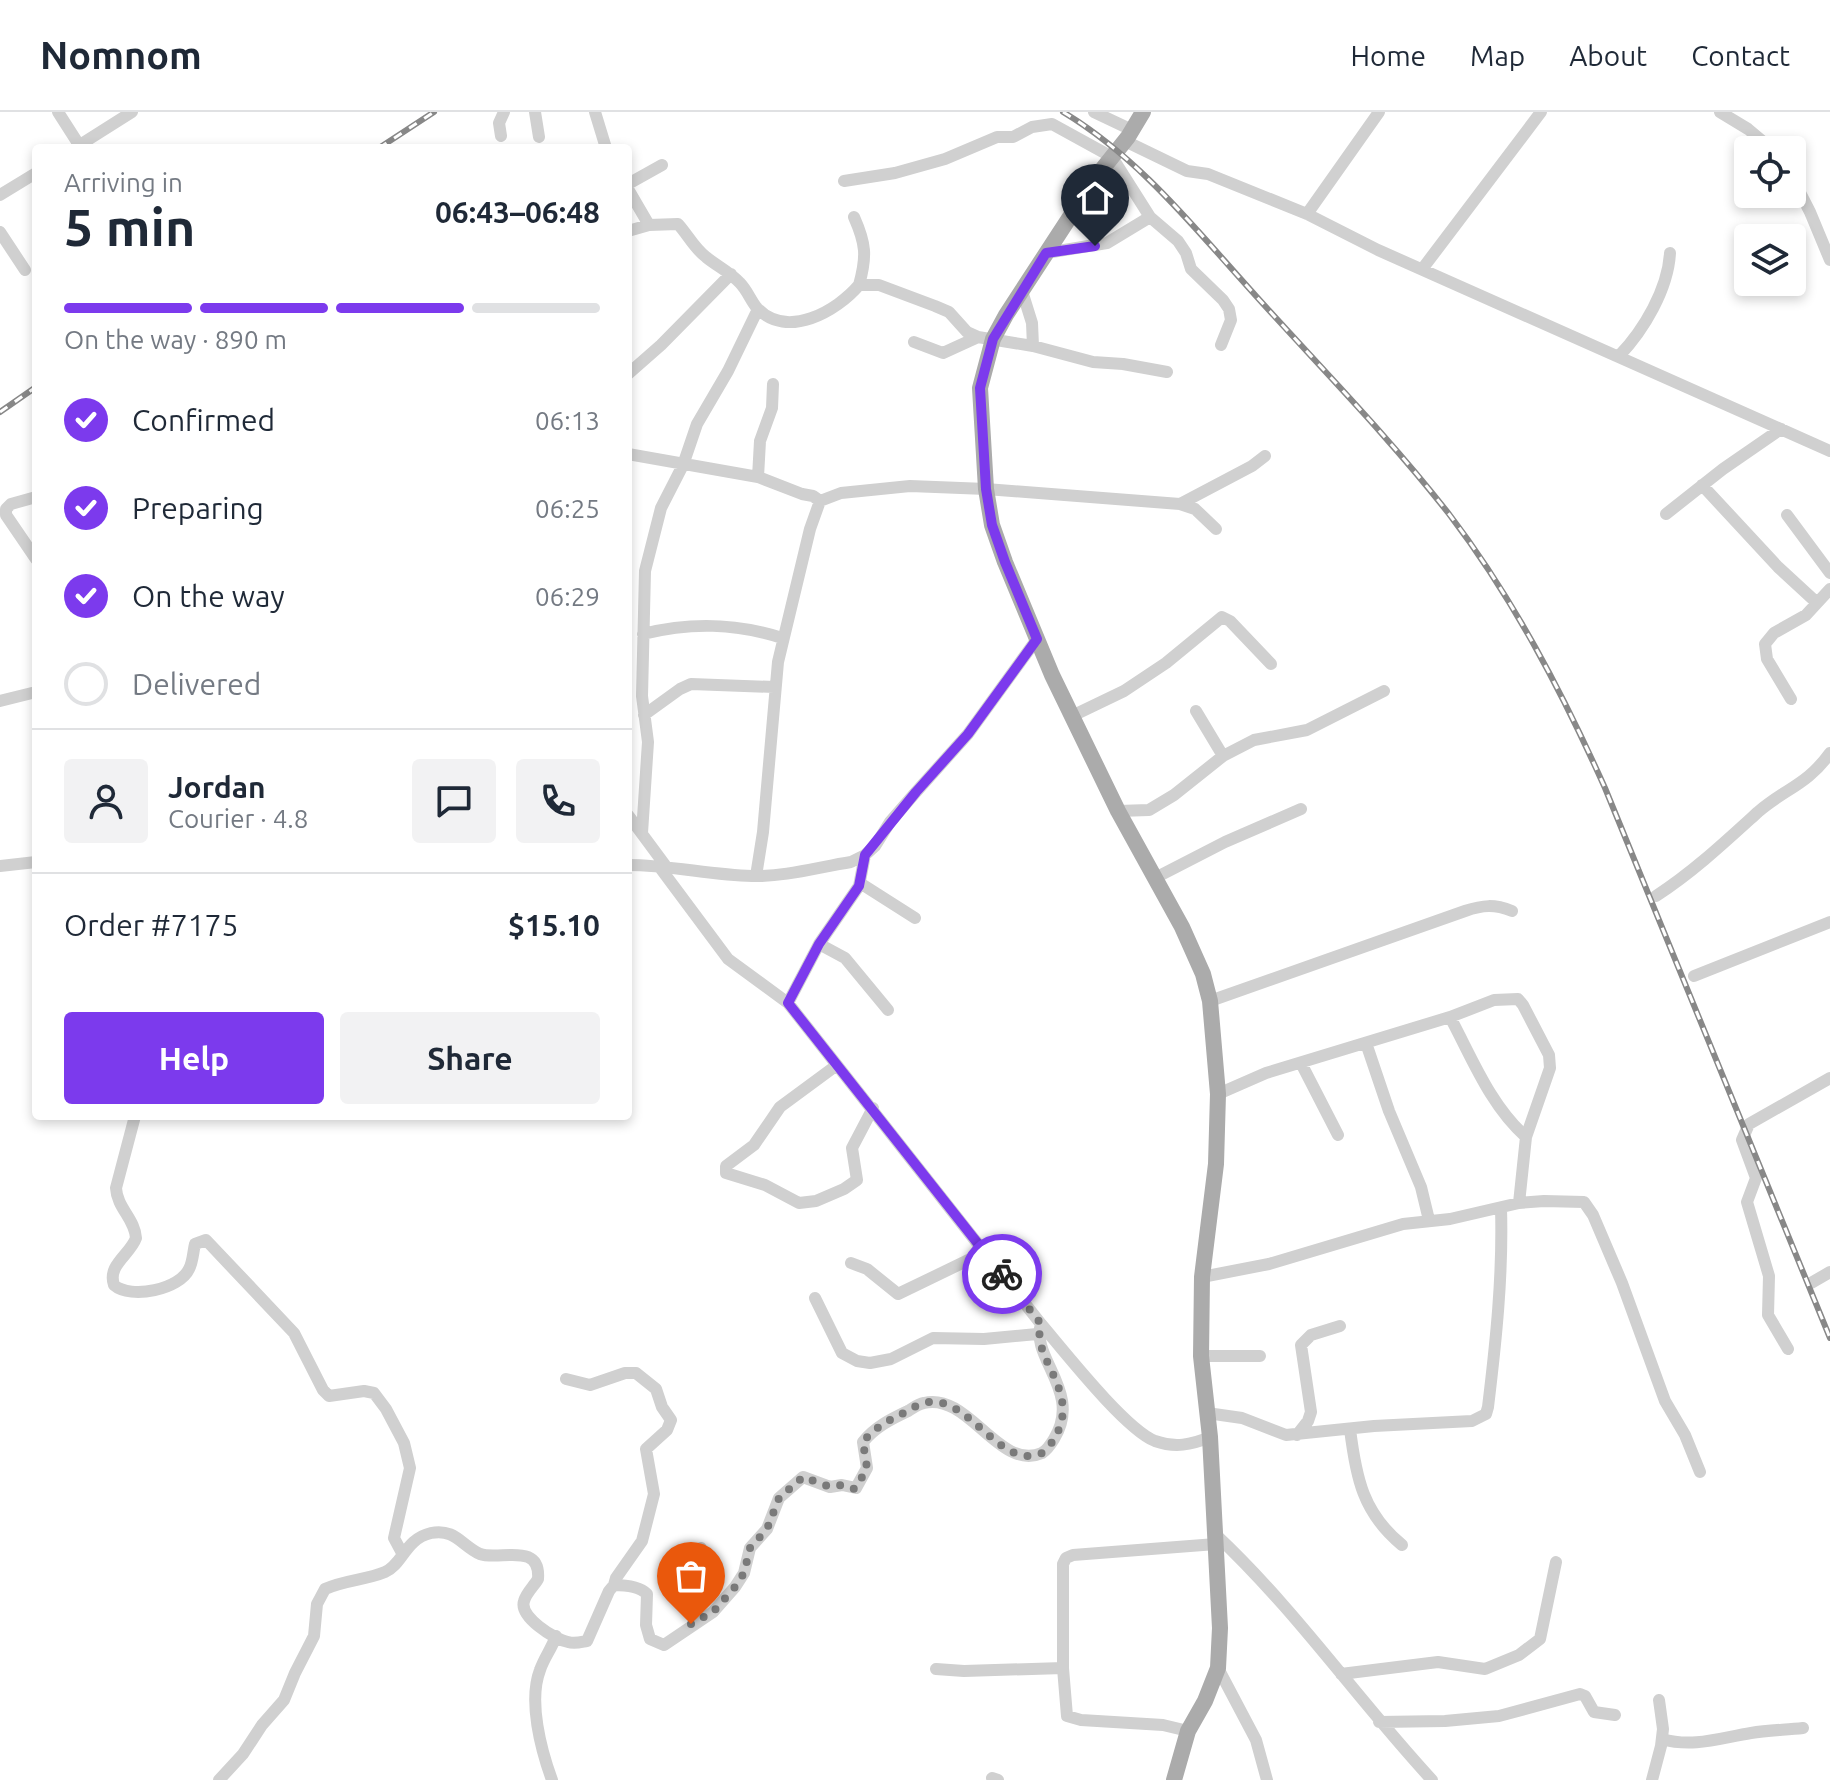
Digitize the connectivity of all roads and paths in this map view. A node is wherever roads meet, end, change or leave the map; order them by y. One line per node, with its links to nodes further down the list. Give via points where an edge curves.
1 (58, 112): 15 (street)
2 (132, 112): 16 (street)
3 (504, 112): 12 (street)
4 (535, 112): 14 (street)
5 (595, 112): 17 (street)
6 (1094, 112): 11 (street)
7 (1143, 112): 11 (main road)
8 (1379, 112): 26 (street)
9 (1541, 112): 35 (street)
10 (1720, 112): 13 (street)
11 (1129, 135): 18 (main road); 26 (street, via 1187,171 1208,174)
12 (501, 136)
13 (1756, 136)
14 (539, 137)
15 (76, 144)
16 (83, 144)
17 (605, 144)
18 (1112, 157): 21 (street, via 1045,124 945,159); 28 (street); 32 (main road)
19 (662, 165): 22 (street)
20 (32, 175): 24 (street)
21 (844, 181)
22 (632, 184)
23 (632, 193): 29 (street)
24 (0, 195)
25 (1806, 208): 34 (street)
26 (1307, 214): 35 (street)
27 (854, 217): 38 (street, via 866,260)
28 (1150, 217): 32 (street, via 1107,243); 43 (street, via 1178,241 1191,269 1229,309 1231,320)
29 (649, 225): 30 (street); 37 (street, via 678,224 698,250)
30 (632, 230)
31 (0, 232): 36 (street)
32 (1046, 253): 39 (main road)
33 (1670, 253): 45 (street, via 1669,269 1650,312)
34 (1830, 260)
35 (1423, 268): 45 (street)
36 (25, 270)
37 (731, 274): 40 (street); 46 (street)
38 (859, 285): 40 (street, via 841,303 791,323); 41 (street, via 879,285 935,306 949,312 967,332)
39 (1022, 291): 41 (main road); 44 (street)
40 (758, 309): 53 (street, via 697,424)
41 (986, 338): 42 (street, via 943,353); 44 (street); 56 (main road, via 980,388)
42 (914, 342)
43 (1221, 345)
44 (1033, 346): 47 (street, via 1093,362)
45 (1619, 356): 49 (street)
46 (632, 370)
47 (1167, 372)
48 (773, 384): 54 (street)
49 (1781, 429): 50 (street); 55 (street)
50 (1830, 451)
51 (632, 455): 53 (street)
52 (1265, 456): 59 (street)
53 (683, 465): 54 (street); 67 (street, via 661,508 648,552)
54 (758, 477): 58 (street)
55 (1702, 485): 60 (street); 66 (street)
56 (986, 489): 58 (street, via 910,486 841,493); 59 (street); 69 (main road, via 1000,550)
57 (32, 498): 63 (street, via 11,504 6,515)
58 (820, 501): 68 (street)
59 (1180, 504): 62 (street, via 1195,509)
60 (1666, 514)
61 (1787, 515): 64 (street)
62 (1216, 529)
63 (32, 553)
64 (1830, 573)
65 (1830, 589): 66 (street)
66 (1816, 602): 74 (street, via 1765,644 1767,659)
67 (643, 634): 68 (street, via 712,624); 77 (street)
68 (782, 638): 71 (street)
69 (1037, 639): 78 (main road); 85 (street, via 968,734)
70 (1271, 664): 78 (street, via 1222,617 1124,691)
71 (774, 687): 77 (street, via 691,684); 90 (street)
72 (1384, 691): 80 (street, via 1307,730 1254,740)
73 (32, 693): 75 (street)
74 (1791, 699)
75 (0, 701)
76 (1196, 711): 80 (street)
77 (644, 715): 84 (street, via 648,742)
78 (1072, 716): 82 (main road)
79 (1830, 753): 93 (street, via 1810,777 1768,804)
80 (1223, 756): 82 (street, via 1161,804)
81 (1301, 809): 91 (street)
82 (1118, 811): 91 (main road)
83 (632, 820): 84 (street)
84 (642, 833): 88 (street)
85 (865, 855): 90 (street, via 851,862); 92 (street)
86 (32, 862): 89 (street)
87 (632, 865): 88 (street)
88 (661, 865): 90 (street); 100 (street, via 728,959)
89 (0, 866)
90 (756, 876)
91 (1155, 878): 99 (main road, via 1182,927)
92 (860, 883): 95 (street); 97 (street)
93 (1656, 896)
94 (1512, 911): 99 (street, via 1483,905)
95 (915, 918)
96 (1830, 922): 98 (street)
97 (819, 944): 100 (street); 101 (street, via 845,958)
98 (1694, 976)
99 (1210, 1001): 107 (main road)
100 (788, 1003): 105 (street)
101 (888, 1010)
102 (1450, 1017): 103 (street); 111 (street, via 1499,1106); 111 (street, via 1494,1000 1518,999 1523,1005 1549,1055 1550,1068)
103 (1366, 1043): 104 (street); 114 (street)
104 (1301, 1063): 107 (street); 110 (street)
105 (837, 1065): 108 (street); 108 (street, via 780,1107 760,1138 726,1166 726,1173 799,1203 844,1189 857,1180 852,1148)
106 (1830, 1078): 123 (street, via 1749,1124 1742,1140 1756,1178 1747,1202 1769,1276 1768,1315)
107 (1218, 1094): 118 (main road, via 1216,1164)
108 (873, 1108): 115 (street)
109 (134, 1120): 135 (street, via 116,1188 136,1238 112,1274 114,1285 129,1293 144,1292 183,1277 195,1244 206,1240 294,1333 329,1396 374,1393 408,1453 410,1468 394,1538)
110 (1338, 1135)
111 (1526, 1137): 112 (street)
112 (1519, 1203): 113 (street); 131 (street, via 1575,1201 1589,1207 1665,1401)
113 (1501, 1208): 114 (street); 128 (street, via 1499,1304 1486,1414 1472,1421)
114 (1429, 1220): 118 (street)
115 (985, 1252): 116 (street, via 898,1294); 122 (street)
116 (851, 1263)
117 (1830, 1272): 119 (street)
118 (1202, 1277): 124 (main road)
119 (1811, 1283)
120 (815, 1298): 122 (street, via 842,1353 870,1363 891,1359 933,1338 984,1339)
121 (1340, 1326): 129 (street, via 1311,1335 1301,1345 1311,1412)
122 (1039, 1329): 130 (street, via 1140,1433 1190,1446); 138 (street, via 1038,1341 1061,1401 1060,1429 1045,1451 1013,1453 958,1410 939,1403 922,1403 890,1418 863,1442 867,1468 856,1488 830,1487 803,1477 783,1493 767,1529 750,1548 741,1578)
123 (1788, 1349)
124 (1201, 1356): 125 (street); 127 (main road)
125 (1260, 1356)
126 (566, 1379): 137 (street, via 590,1385 636,1373 656,1389 671,1420 646,1449 654,1494 642,1541)
127 (1207, 1413): 129 (street); 130 (main road)
128 (1350, 1429): 129 (street); 133 (street, via 1372,1515)
129 (1297, 1435)
130 (1210, 1437): 132 (main road)
131 (1700, 1472)
132 (1216, 1539): 140 (street, via 1066,1558); 141 (main road); 143 (street, via 1247,1563)
133 (1402, 1545)
134 (701, 1548): 138 (street, via 689,1600)
135 (402, 1553): 139 (street, via 417,1539 445,1531 486,1556 524,1555 539,1574 524,1610 531,1621); 150 (street, via 384,1573 321,1593 314,1636 284,1700)
136 (1556, 1562): 143 (street, via 1540,1639 1519,1655 1485,1669 1438,1662)
137 (614, 1585): 138 (street, via 647,1594 646,1630 659,1644); 139 (street, via 587,1641 572,1643)
138 (701, 1619)
139 (556, 1636): 151 (street, via 538,1673 535,1700)
140 (1063, 1668): 142 (street); 148 (street, via 1071,1718)
141 (1218, 1668): 148 (main road); 153 (street, via 1256,1740)
142 (936, 1669)
143 (1341, 1674): 146 (street)
144 (1659, 1700): 149 (street)
145 (1615, 1715): 146 (street, via 1594,1712 1580,1694 1499,1716)
146 (1379, 1722): 154 (street)
147 (1803, 1728): 149 (street, via 1696,1744)
148 (1188, 1731): 152 (main road)
149 (1662, 1739): 155 (street)
150 (219, 1780)
151 (552, 1780)
152 (1174, 1780)
153 (1267, 1780)
154 (1432, 1780)
155 (1652, 1780)

